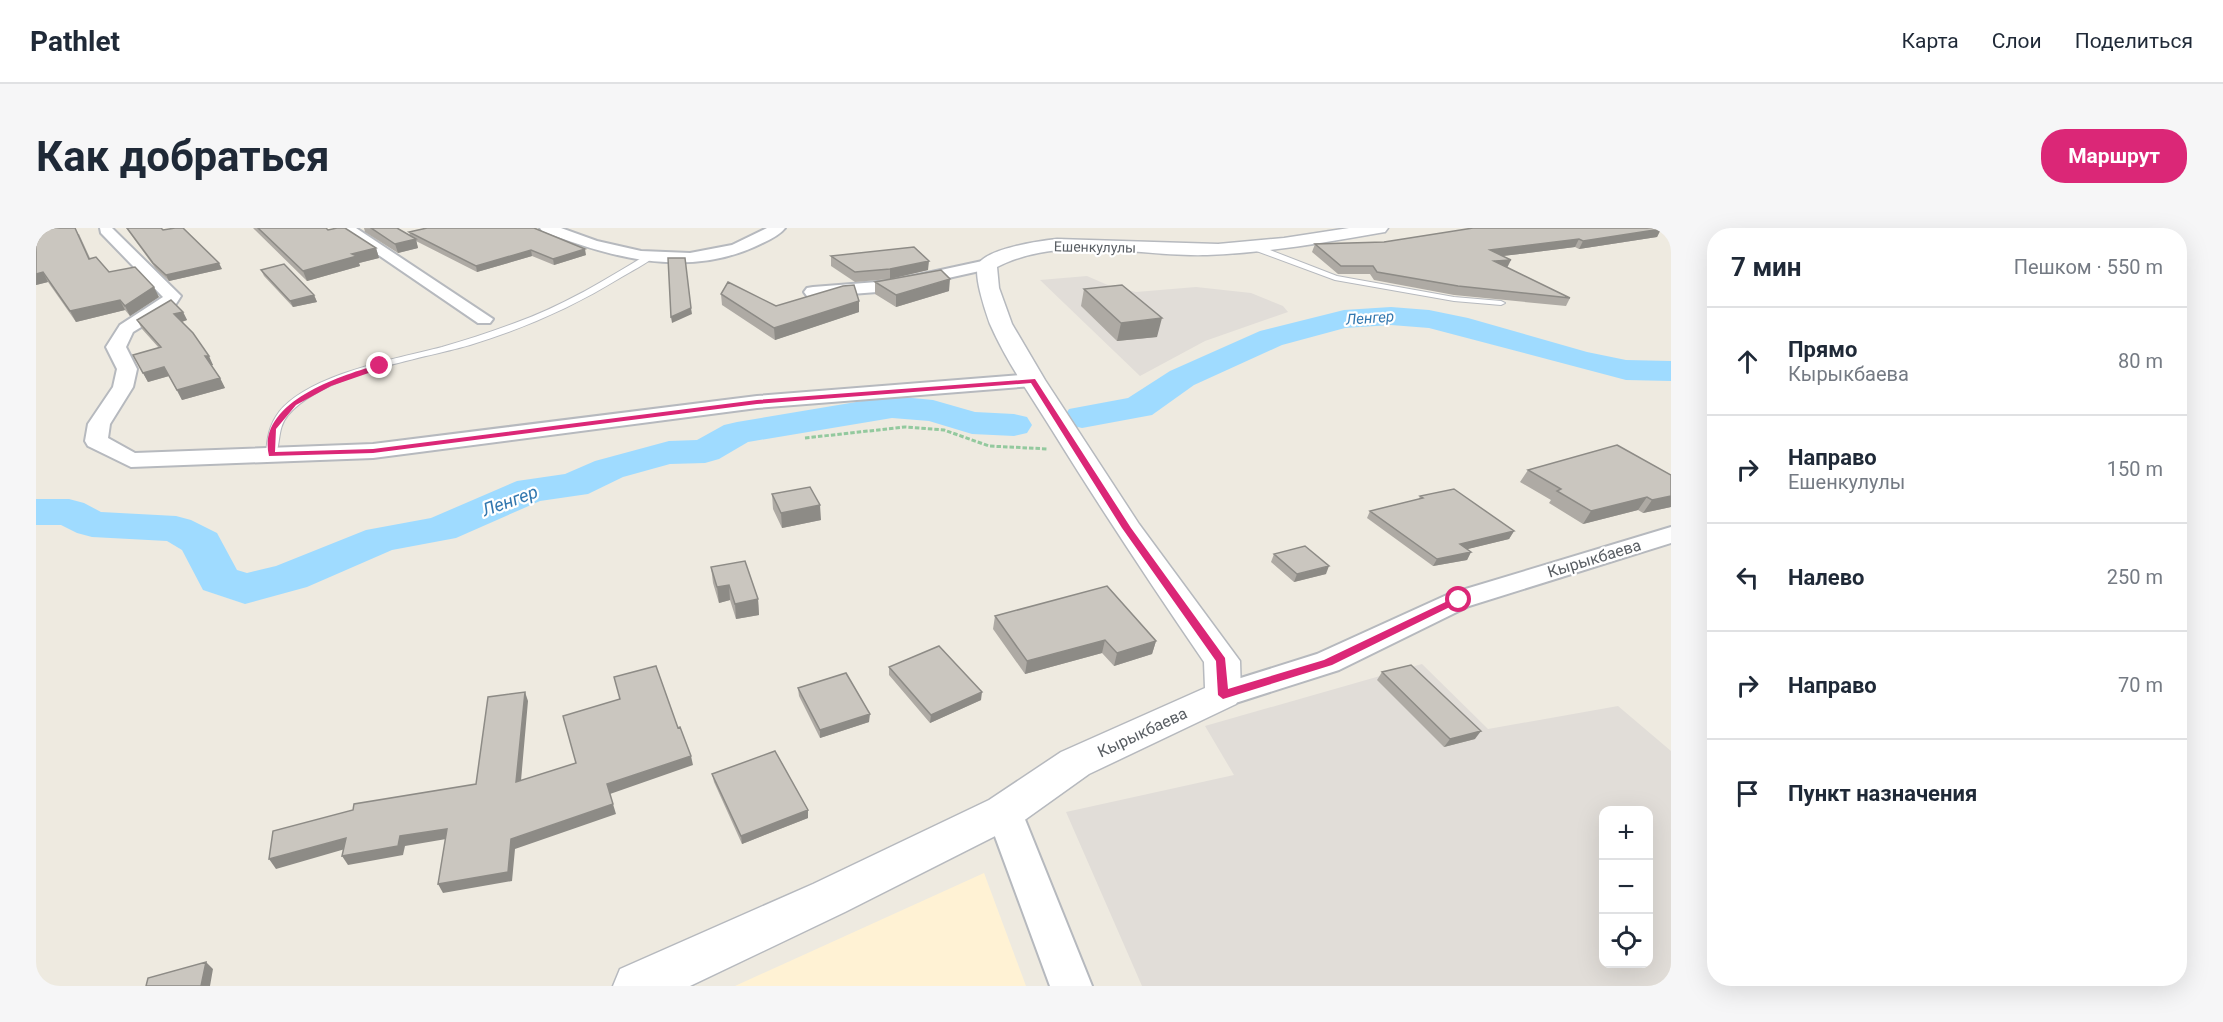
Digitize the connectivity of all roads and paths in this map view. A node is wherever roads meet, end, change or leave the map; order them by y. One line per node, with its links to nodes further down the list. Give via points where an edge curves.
1 (346, 228): 11 (street)
2 (547, 228): 7 (street, via 589,244)
3 (778, 228): 7 (street, via 735,249 711,255)
4 (1379, 228): 6 (street, Ешенкулулы)
5 (112, 229): 15 (street, via 172,296 168,303 126,329 116,347 127,369 123,387 99,424 96,441 131,460)
6 (1254, 247): 8 (street, Ешенкулулы, via 1184,250 1072,244 1004,253); 10 (lane, via 1335,278 1454,299)
7 (651, 256): 15 (lane, via 532,320 329,385 293,404 272,429)
8 (987, 265): 9 (street, via 890,286); 12 (street, via 989,288 1001,324)
9 (813, 292)
10 (1501, 303)
11 (484, 319)
12 (1033, 380): 14 (street); 15 (street, via 757,402 373,451)
13 (805, 438): 14 (path, via 905,427 944,430 989,446)
14 (1076, 448): 17 (street, via 1221,661)
15 (271, 455)
16 (1671, 535): 17 (street, Кырыкбаева, via 1459,600 1328,662)
17 (1223, 695): 18 (street, Кырыкбаева, via 1075,763)
18 (1004, 812): 19 (street, Кырыкбаева); 20 (street)
19 (637, 986)
20 (1071, 986)

